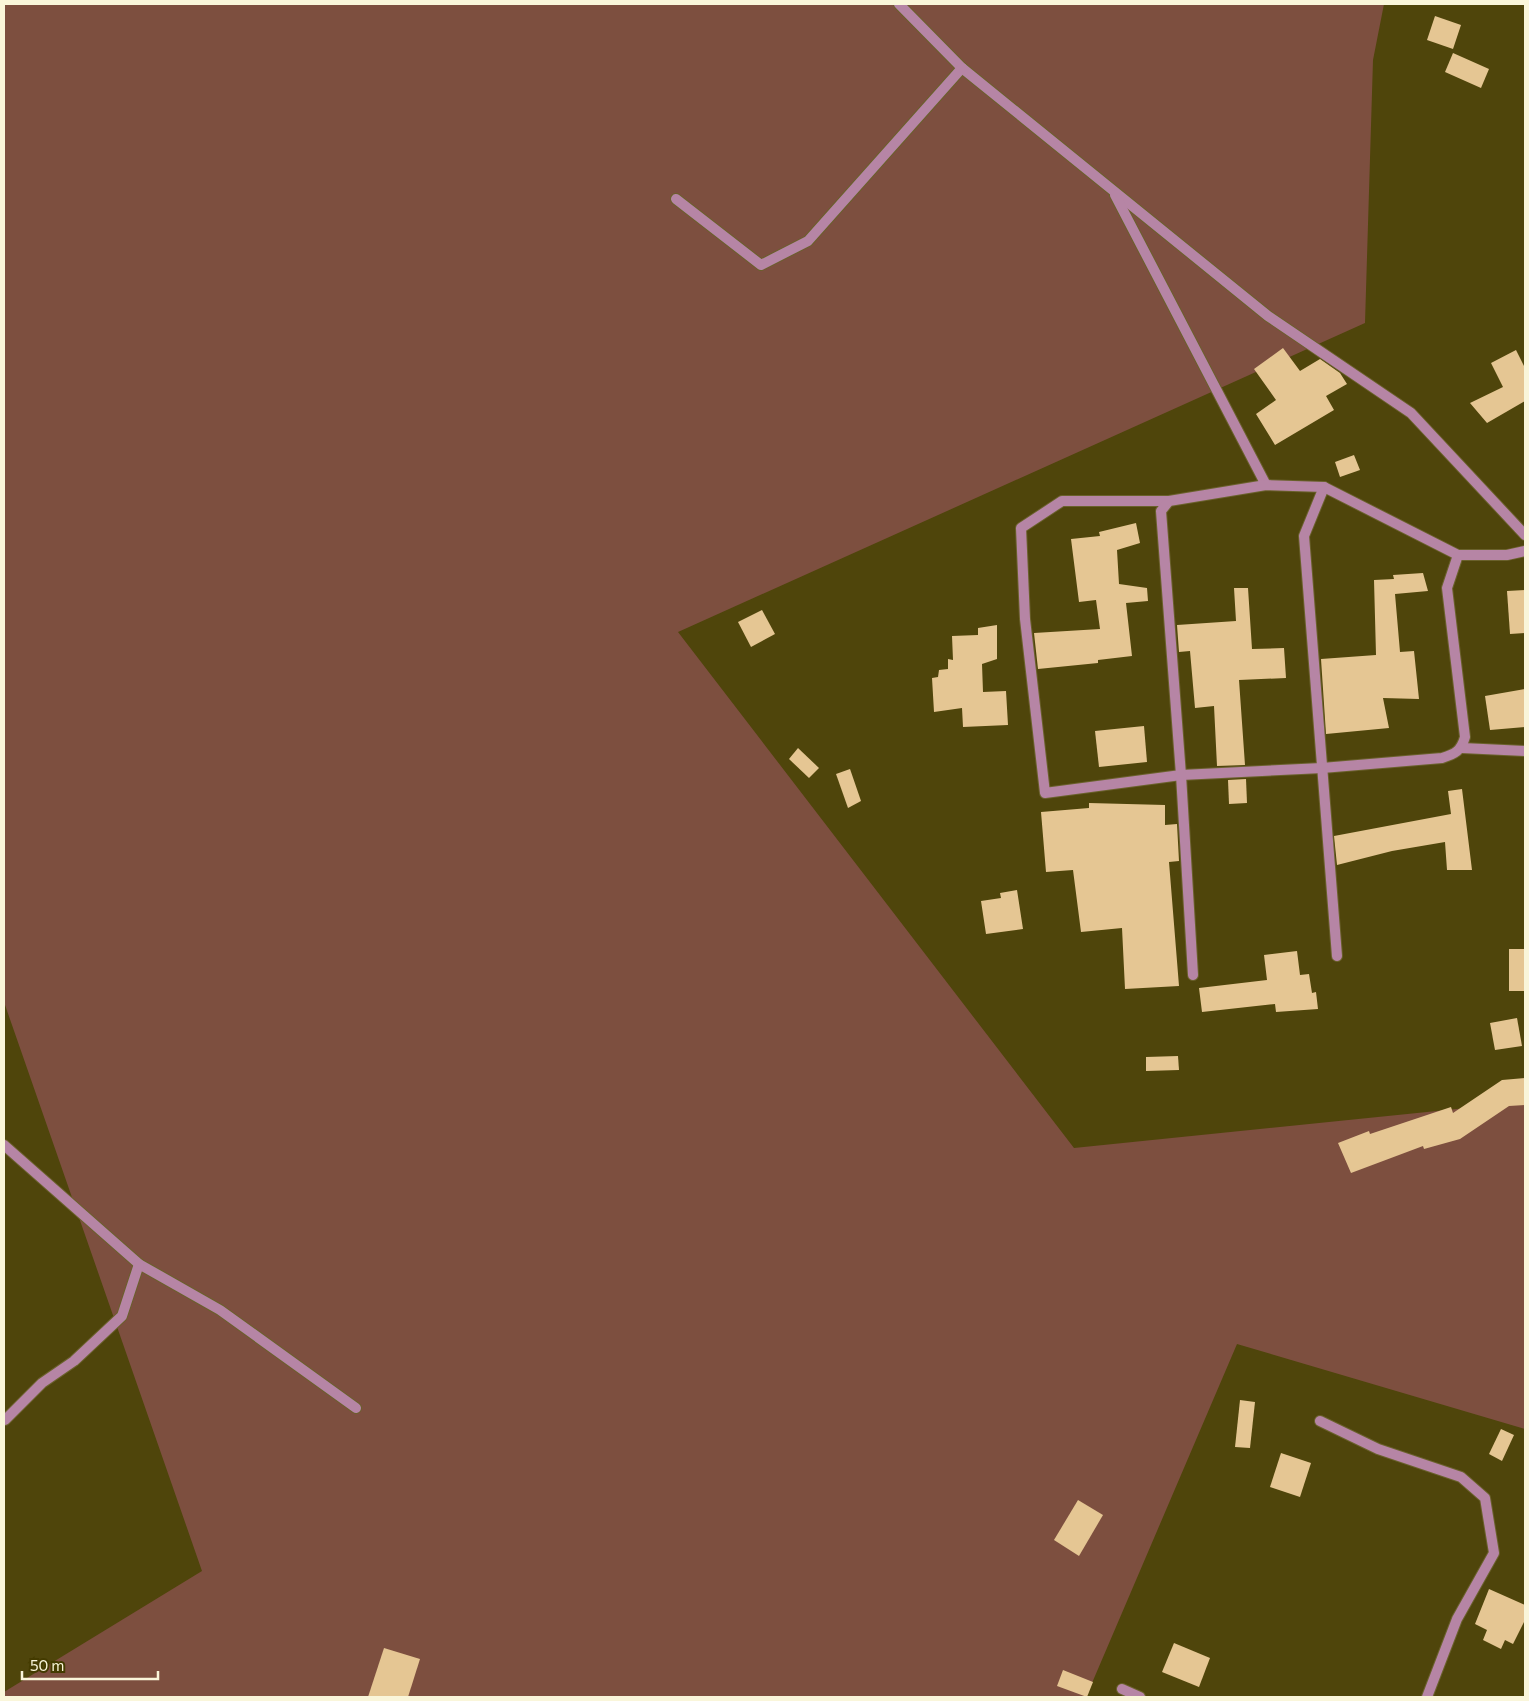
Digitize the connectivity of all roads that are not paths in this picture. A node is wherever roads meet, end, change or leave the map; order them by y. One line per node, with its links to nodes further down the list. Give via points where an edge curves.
1 (899, 4): 2 (street)
2 (962, 68): 3 (street); 4 (street, via 808,241 761,265)
3 (1113, 191): 5 (street); 8 (street, via 1268,316 1412,413)
4 (676, 199)
5 (1266, 485): 6 (street); 7 (street)
6 (1324, 487): 10 (street); 13 (street, via 1304,536)
7 (1169, 501): 14 (street, via 1161,511); 14 (street, via 1062,501 1022,528 1025,619 1044,793)
8 (1525, 535)
9 (1525, 551): 10 (street)
10 (1458, 555): 11 (street, via 1446,588 1465,737)
11 (1462, 748): 12 (street); 13 (street, via 1442,758)
12 (1525, 751)
13 (1322, 768): 14 (street); 15 (street)
14 (1182, 775): 16 (street)
15 (1337, 956)
16 (1193, 975)
17 (4, 1144): 18 (street)
18 (139, 1264): 19 (street, via 220,1310); 20 (street, via 122,1316 74,1361 42,1383)
19 (356, 1408)
20 (5, 1420)
21 (1320, 1421): 24 (street, via 1378,1449 1461,1477 1485,1498 1494,1553 1458,1619)
22 (1122, 1689): 23 (street)
23 (1140, 1697)
24 (1427, 1697)

